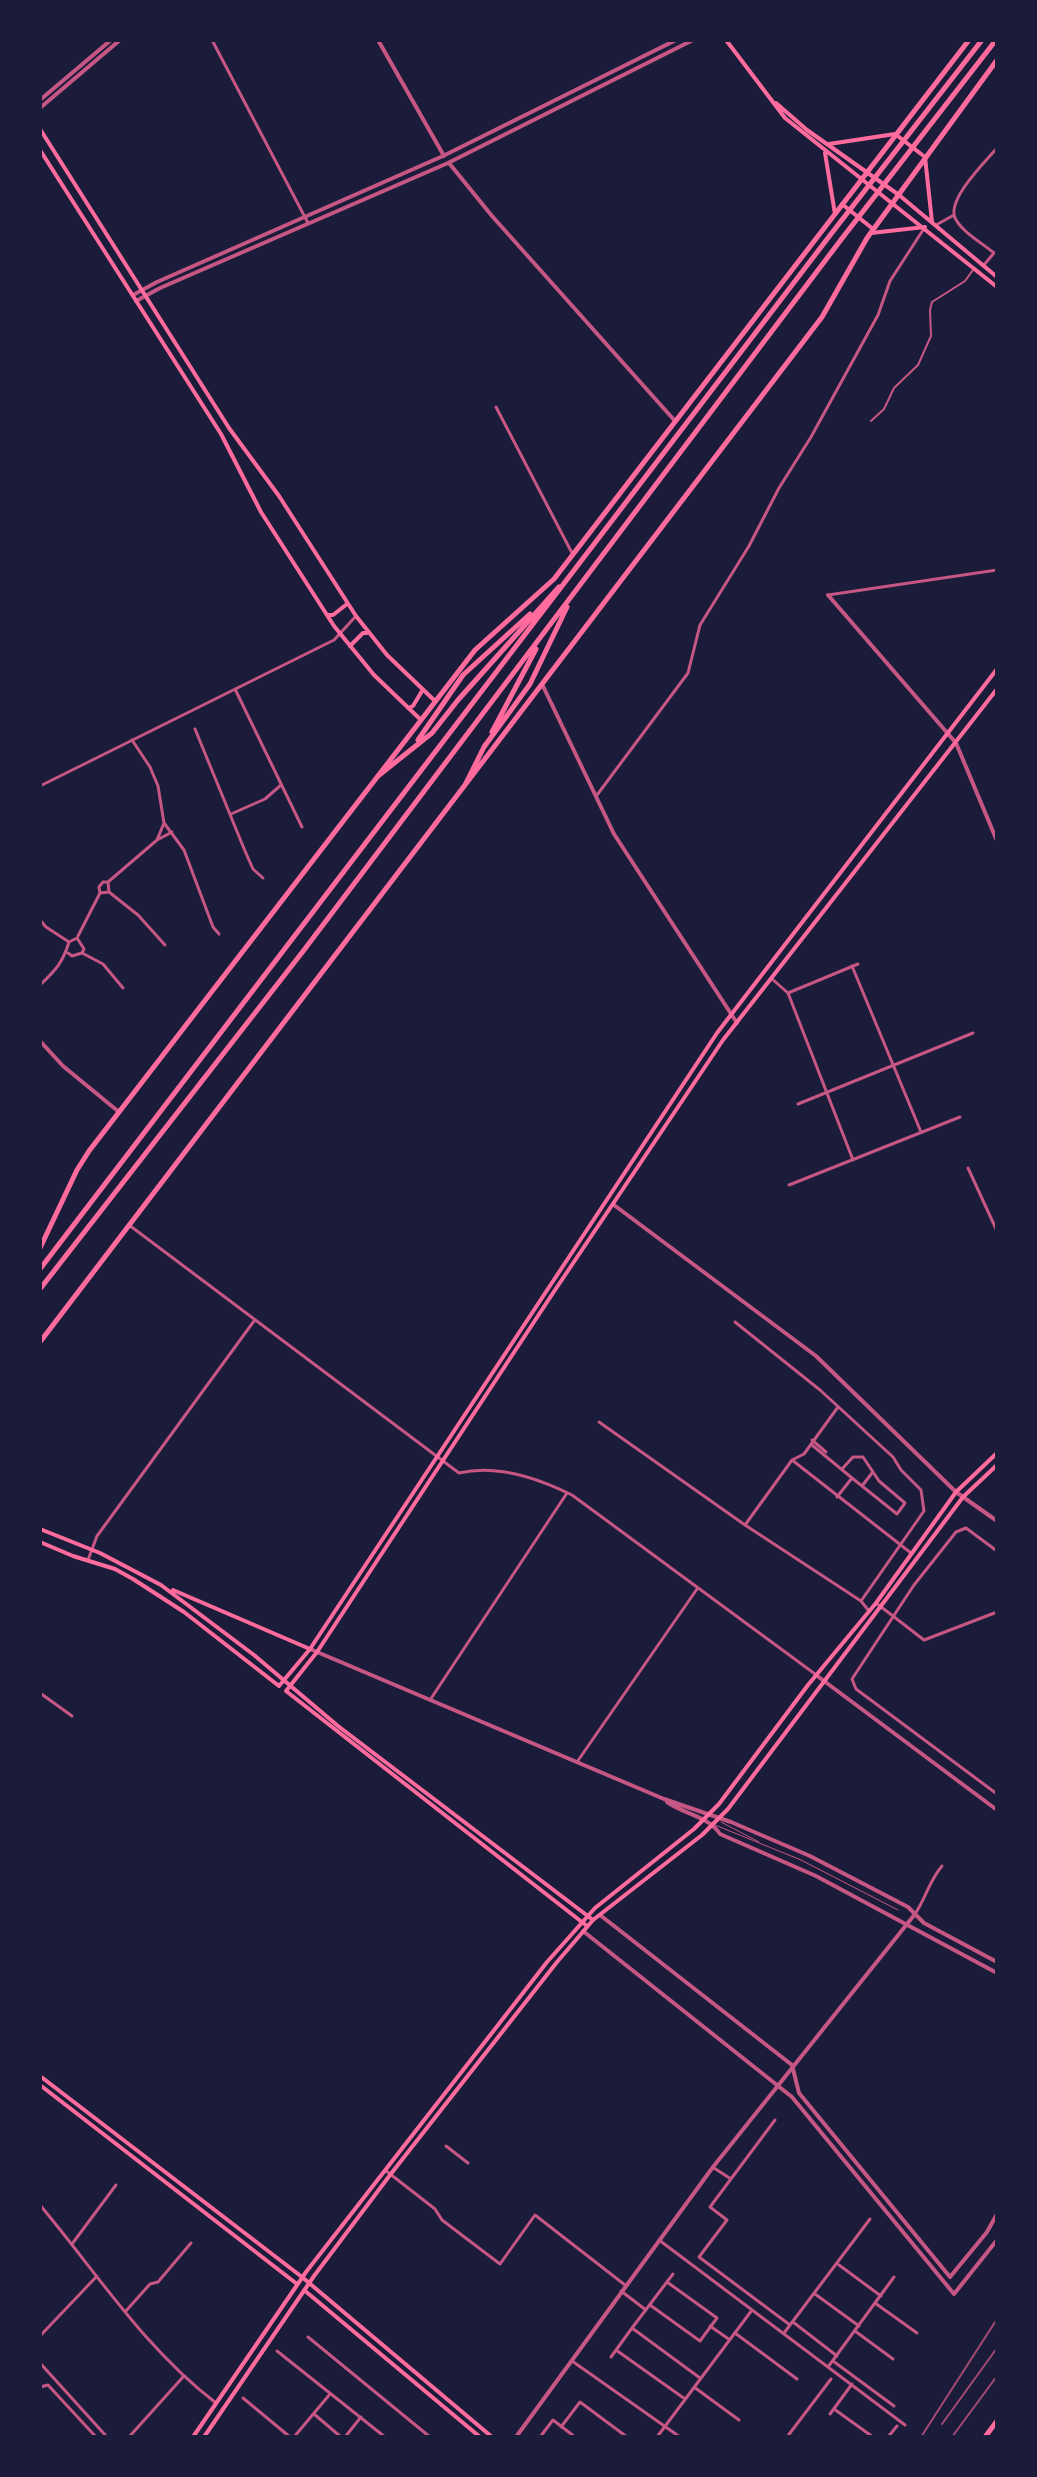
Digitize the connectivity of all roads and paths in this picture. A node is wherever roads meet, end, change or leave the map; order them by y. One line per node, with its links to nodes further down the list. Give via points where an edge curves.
1 (111, 40): 13 (street)
2 (120, 40): 14 (street)
3 (212, 40): 31 (street)
4 (378, 40): 21 (street)
5 (676, 40): 21 (street)
6 (693, 40): 23 (street)
7 (726, 40): 12 (main road)
8 (969, 40): 16 (main road)
9 (982, 40): 48 (main road)
10 (996, 40): 50 (main road)
11 (997, 60): 22 (main road)
12 (771, 99): 17 (main road); 20 (main road)
13 (40, 100)
14 (40, 108)
15 (40, 129): 40 (main road)
16 (895, 134): 17 (main road); 22 (main road); 24 (main road)
17 (828, 144): 24 (main road)
18 (997, 148): 30 (street, via 957,197)
19 (40, 150): 41 (main road)
20 (824, 151): 25 (main road); 29 (main road)
21 (443, 156): 23 (street); 31 (street)
22 (925, 157): 26 (main road); 33 (main road)
23 (448, 163): 32 (street); 44 (street)
24 (867, 171): 25 (main road); 26 (main road)
25 (861, 180): 27 (main road); 28 (main road)
26 (899, 195): 27 (main road); 33 (main road)
27 (893, 202): 34 (main road); 35 (main road)
28 (842, 204): 29 (main road); 35 (main road)
29 (835, 214): 44 (main road)
30 (954, 215): 33 (street); 36 (street, via 994,253)
31 (305, 217): 32 (street); 40 (street)
32 (308, 223): 40 (street)
33 (934, 224): 36 (main road)
34 (925, 227): 35 (main road); 37 (main road); 77 (street, via 890,281 878,315 811,437 700,625 688,673)
35 (872, 231): 60 (main road, via 822,317)
36 (983, 266): 38 (main road)
37 (975, 268): 39 (main road); 45 (street, via 932,302 931,336 918,365)
38 (997, 277)
39 (997, 287)
40 (143, 293): 41 (street); 42 (street); 52 (main road)
41 (133, 295): 42 (main road)
42 (136, 301): 53 (main road)
43 (496, 407): 46 (street)
44 (675, 421): 46 (main road)
45 (871, 421)
46 (573, 555): 64 (main road, via 546,588 481,642)
47 (997, 570): 49 (street)
48 (576, 571): 51 (main road); 119 (main road)
49 (828, 595): 68 (street)
50 (572, 597): 55 (main road); 72 (main road, via 530,684)
51 (549, 598): 71 (main road, via 432,733); 71 (main road, via 463,675)
52 (346, 601): 53 (main road, via 346,607); 54 (main road)
53 (326, 614): 56 (main road)
54 (356, 616): 56 (street); 57 (main road)
55 (546, 632): 72 (main road); 120 (main road)
56 (340, 634): 58 (main road); 61 (street)
57 (369, 634): 58 (main road, via 350,643); 62 (main road)
58 (351, 648): 65 (main road)
59 (997, 669): 68 (main road)
60 (542, 684): 74 (main road); 77 (street)
61 (235, 689): 69 (street); 75 (street)
62 (421, 689): 64 (main road); 65 (main road, via 413,706)
63 (997, 689): 70 (main road)
64 (435, 701): 66 (main road)
65 (406, 707): 66 (main road)
66 (421, 720): 73 (main road)
67 (195, 729): 78 (street)
68 (948, 734): 70 (street); 101 (main road)
69 (132, 740): 76 (street); 79 (street, via 158,786)
70 (956, 743): 83 (street); 97 (main road)
71 (413, 746): 73 (main road)
72 (484, 747): 74 (main road)
73 (378, 776): 108 (main road)
74 (466, 783): 116 (main road)
75 (281, 785): 78 (street, via 265,799); 80 (street)
76 (40, 786)
77 (596, 796): 101 (street, via 614,834)
78 (231, 814): 84 (street, via 253,869)
79 (164, 823): 81 (street); 82 (street)
80 (302, 827)
81 (172, 832): 82 (street); 89 (street)
82 (157, 840): 85 (street)
83 (997, 841)
84 (263, 878)
85 (108, 882): 86 (street); 87 (street, via 99,887)
86 (109, 892): 87 (street); 92 (street)
87 (100, 893): 90 (street)
88 (40, 920): 91 (street)
89 (219, 934)
90 (77, 938): 91 (street); 94 (street, via 84,945)
91 (69, 942): 93 (street)
92 (165, 945)
93 (68, 953): 94 (street); 98 (street)
94 (82, 953): 99 (street, via 103,964)
95 (858, 964): 96 (street)
96 (852, 966): 100 (street); 105 (street)
97 (771, 978): 100 (street); 102 (main road)
98 (40, 985)
99 (123, 988)
100 (788, 993): 106 (street)
101 (731, 1017): 102 (street); 129 (main road)
102 (737, 1023): 114 (main road)
103 (973, 1033): 105 (street)
104 (40, 1041): 108 (street)
105 (893, 1066): 106 (street); 110 (street)
106 (827, 1093): 107 (street); 111 (street)
107 (798, 1104)
108 (119, 1112): 118 (main road, via 83,1160)
109 (960, 1117): 110 (street)
110 (921, 1132): 111 (street)
111 (853, 1160): 113 (street)
112 (968, 1168): 115 (street)
113 (789, 1185)
114 (614, 1205): 131 (main road); 137 (street, via 816,1356)
115 (995, 1224): 117 (street)
116 (129, 1225): 121 (street); 123 (main road)
117 (997, 1231)
118 (40, 1248)
119 (40, 1269)
120 (40, 1289)
121 (254, 1321): 129 (street); 146 (street)
122 (735, 1322): 124 (street)
123 (40, 1342)
124 (838, 1407): 126 (street); 145 (street, via 921,1490 924,1511)
125 (599, 1422): 142 (street)
126 (812, 1442): 127 (street); 130 (street); 133 (street)
127 (826, 1452)
128 (997, 1453): 137 (main road)
129 (436, 1456): 131 (street); 158 (main road)
130 (792, 1460): 139 (street); 142 (street)
131 (442, 1461): 138 (street, via 459,1473 481,1468 548,1483); 159 (main road)
132 (997, 1465): 140 (main road)
133 (842, 1469): 134 (street, via 853,1457 863,1457); 135 (street)
134 (873, 1472): 136 (street); 136 (street, via 905,1503 897,1514)
135 (852, 1478): 136 (street); 139 (street)
136 (862, 1486)
137 (956, 1492): 140 (street); 148 (main road)
138 (567, 1493): 151 (street); 165 (street)
139 (837, 1497): 145 (street)
140 (963, 1497): 141 (street); 154 (main road)
141 (997, 1521)
142 (745, 1525): 152 (street)
143 (40, 1529): 146 (main road)
144 (40, 1542): 149 (main road)
145 (898, 1545): 148 (street); 152 (street)
146 (91, 1550): 149 (street); 150 (main road)
147 (997, 1551): 157 (street, via 960,1529)
148 (911, 1553): 153 (main road)
149 (88, 1560): 162 (main road, via 168,1601)
150 (161, 1585): 158 (main road); 162 (main road, via 254,1655)
151 (697, 1589): 160 (street); 167 (street)
152 (861, 1601): 155 (street)
153 (876, 1603): 154 (street); 155 (main road)
154 (882, 1607): 157 (street); 161 (main road)
155 (869, 1611): 160 (main road)
156 (997, 1612): 157 (street, via 924,1640)
157 (893, 1616): 168 (street, via 852,1679 856,1689)
158 (310, 1649): 159 (street); 162 (main road)
159 (317, 1652): 163 (main road); 165 (street)
160 (816, 1675): 161 (street); 171 (main road)
161 (824, 1680): 170 (street); 173 (main road)
162 (281, 1683): 163 (main road)
163 (288, 1689): 179 (main road); 181 (main road)
164 (40, 1693): 166 (street)
165 (430, 1700): 167 (street)
166 (72, 1716)
167 (577, 1762): 169 (street)
168 (997, 1794)
169 (664, 1799): 171 (street); 172 (street)
170 (997, 1810)
171 (709, 1815): 172 (main road); 173 (street)
172 (704, 1820): 173 (street); 179 (main road)
173 (715, 1821): 174 (lane); 174 (lane, via 724,1830); 177 (street, via 731,1822 810,1856); 178 (main road); 182 (street, via 720,1834 800,1868)
174 (761, 1843): 176 (lane)
175 (942, 1866): 177 (street)
176 (898, 1910)
177 (915, 1914): 182 (street); 184 (street)
178 (600, 1915): 180 (main road); 186 (street)
179 (587, 1916): 180 (main road); 181 (main road)
180 (593, 1920): 183 (main road)
181 (581, 1921): 183 (main road); 194 (main road)
182 (907, 1924): 185 (street); 186 (street)
183 (585, 1928): 189 (street); 195 (main road)
184 (997, 1962)
185 (997, 1973)
186 (792, 2065): 189 (street); 205 (street, via 799,2093)
187 (40, 2076): 210 (main road)
188 (40, 2085): 214 (main road)
189 (776, 2086): 193 (street); 206 (street, via 792,2097)
190 (775, 2120): 196 (street)
191 (446, 2146): 192 (street)
192 (468, 2163)
193 (713, 2167): 196 (street); 201 (street)
194 (385, 2170): 195 (street); 210 (main road)
195 (390, 2175): 213 (main road); 215 (street, via 500,2264 535,2215)
196 (731, 2179): 225 (street, via 710,2207 727,2220 699,2257)
197 (116, 2185): 204 (street)
198 (40, 2205): 204 (street)
199 (997, 2214): 205 (street, via 950,2277)
200 (870, 2219): 207 (street)
201 (659, 2240): 215 (street); 223 (street)
202 (997, 2240): 206 (street, via 954,2294)
203 (191, 2243): 224 (street)
204 (72, 2244): 209 (street)
205 (933, 2256): 206 (street)
206 (927, 2261)
207 (838, 2264): 218 (street); 219 (street)
208 (673, 2274): 212 (street)
209 (97, 2276): 224 (street); 233 (street)
210 (302, 2277): 213 (main road); 214 (main road)
211 (894, 2277): 219 (street)
212 (667, 2282): 221 (street); 226 (street, via 717,2318)
213 (309, 2283): 216 (main road); 277 (main road)
214 (297, 2284): 216 (main road); 255 (main road)
215 (625, 2285): 217 (street)
216 (304, 2290): 271 (main road); 276 (main road)
217 (621, 2291): 222 (street); 241 (street)
218 (815, 2294): 225 (street); 227 (street)
219 (881, 2296): 220 (street)
220 (875, 2303): 227 (street); 232 (street)
221 (650, 2305): 222 (street); 226 (street, via 700,2341)
222 (646, 2310): 228 (street)
223 (752, 2310): 230 (street); 231 (street)
224 (125, 2312): 245 (street)
225 (792, 2324): 231 (street); 238 (street)
226 (710, 2326): 235 (street)
227 (859, 2326): 229 (street)
228 (632, 2328): 236 (street); 246 (street)
229 (855, 2331): 238 (street); 240 (street)
230 (735, 2333): 235 (street); 247 (street)
231 (784, 2333): 244 (street)
232 (917, 2333)
233 (40, 2336)
234 (308, 2337): 275 (street)
235 (730, 2340): 246 (street)
236 (616, 2350): 239 (street); 254 (street)
237 (277, 2351): 252 (street)
238 (837, 2356): 242 (street)
239 (611, 2357)
240 (893, 2359)
241 (572, 2361): 264 (street); 278 (street)
242 (833, 2361): 244 (street); 256 (street)
243 (40, 2363): 268 (street)
244 (828, 2367): 249 (street)
245 (183, 2377): 255 (street); 269 (street)
246 (701, 2378): 251 (street)
247 (797, 2379)
248 (831, 2379): 284 (street)
249 (852, 2384): 257 (street); 263 (street)
250 (40, 2387): 267 (street, via 48,2385)
251 (694, 2387): 254 (street); 261 (street)
252 (331, 2394): 258 (street); 260 (street)
253 (243, 2398): 272 (street)
254 (685, 2399): 264 (street)
255 (216, 2403): 270 (main road)
256 (894, 2406)
257 (834, 2409): 259 (street); 285 (street)
258 (314, 2414): 272 (street); 273 (street)
259 (830, 2414)
260 (361, 2417): 273 (street); 274 (street)
261 (739, 2420)
262 (997, 2421): 287 (main road)
263 (905, 2425)
264 (665, 2426): 282 (street); 283 (street)
265 (897, 2426): 286 (street)
266 (561, 2427): 279 (street, via 553,2420); 280 (street); 281 (street, via 580,2402)
267 (96, 2437)
268 (107, 2437)
269 (129, 2437)
270 (193, 2437)
271 (204, 2437)
272 (292, 2437)
273 (343, 2437)
274 (385, 2437)
275 (430, 2437)
276 (480, 2437)
277 (492, 2437)
278 (516, 2437)
279 (540, 2437)
280 (575, 2437)
281 (627, 2437)
282 (657, 2437)
283 (680, 2437)
284 (787, 2437)
285 (873, 2437)
286 (888, 2437)
287 (985, 2437)

